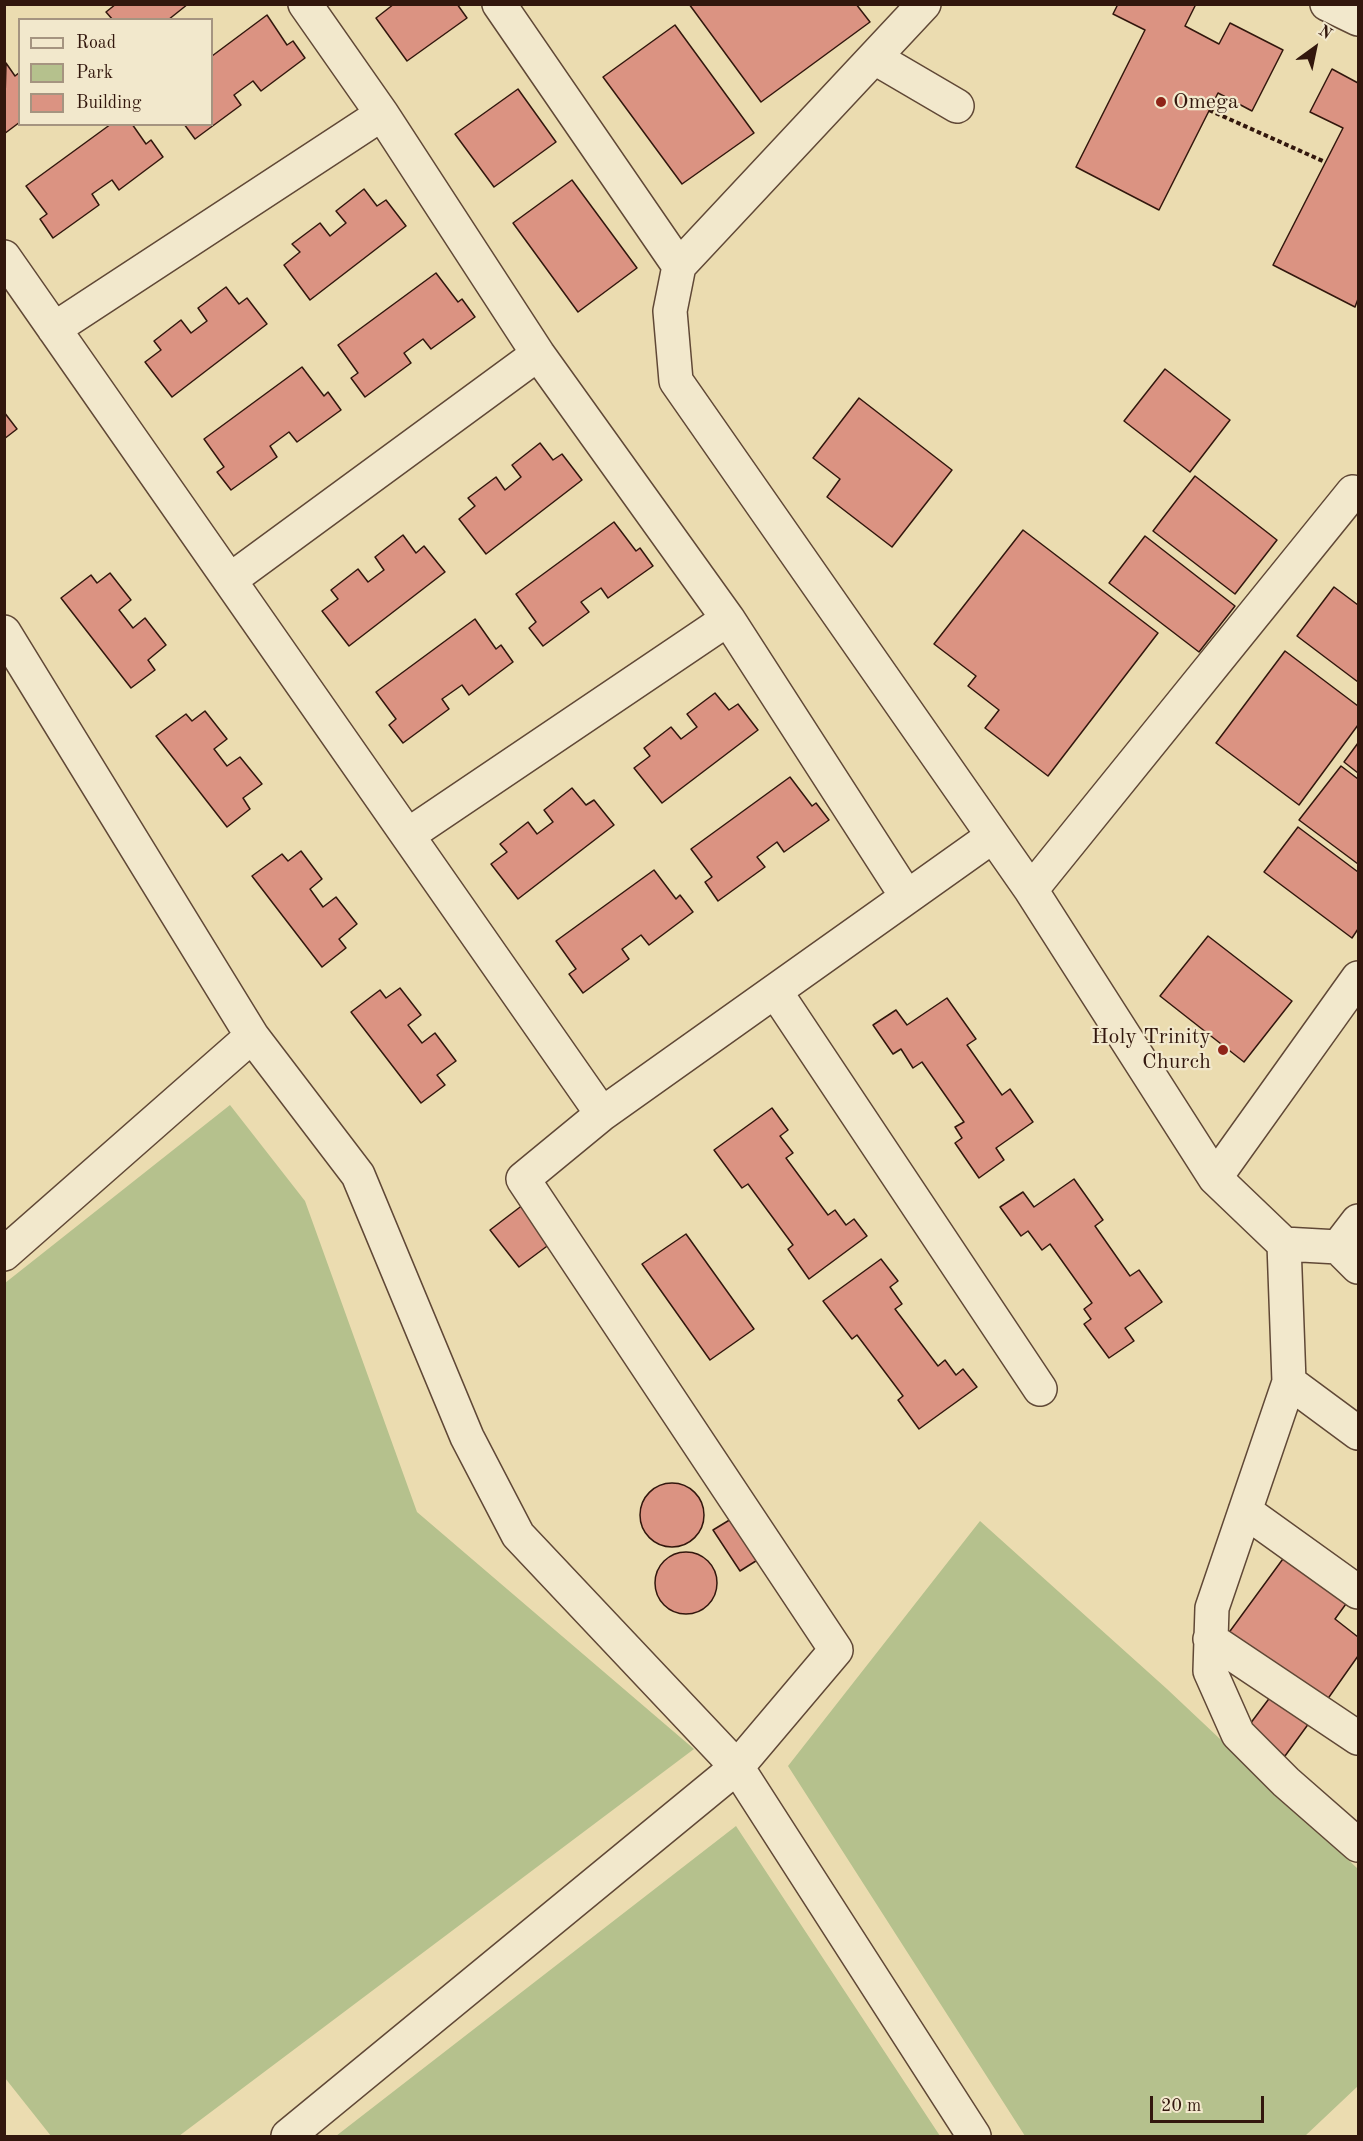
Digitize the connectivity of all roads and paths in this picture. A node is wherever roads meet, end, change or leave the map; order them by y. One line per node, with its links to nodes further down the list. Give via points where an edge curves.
1 (305, 4): 9 (street)
2 (499, 4): 12 (street)
3 (1327, 4): 5 (street)
4 (922, 6): 6 (street)
5 (1359, 19)
6 (874, 58): 7 (street); 12 (street)
7 (957, 106)
8 (1209, 110): 10 (path)
9 (382, 114): 13 (street); 14 (street)
10 (1325, 162)
11 (4, 256): 13 (street)
12 (679, 266): 20 (street, via 670,311 676,381)
13 (54, 329): 16 (street)
14 (538, 354): 16 (street); 17 (street)
15 (1359, 496): 21 (street, via 1353,492)
16 (230, 580): 19 (street)
17 (728, 619): 19 (street); 22 (street)
18 (4, 632): 25 (street)
19 (408, 835): 26 (street)
20 (993, 836): 21 (street); 22 (street)
21 (1031, 890): 27 (street)
22 (907, 897): 24 (street)
23 (1359, 978): 27 (street)
24 (775, 991): 26 (street); 33 (street)
25 (252, 1036): 30 (street); 39 (street, via 358,1175 467,1437 518,1535)
26 (602, 1114): 39 (street, via 523,1179 836,1650)
27 (1215, 1178): 29 (street)
28 (1359, 1221): 31 (street)
29 (1284, 1244): 31 (street); 32 (street)
30 (4, 1254)
31 (1348, 1257)
32 (1288, 1382): 34 (street); 35 (street)
33 (1040, 1389)
34 (1359, 1433)
35 (1245, 1511): 36 (street); 37 (street, via 1212,1608)
36 (1359, 1592)
37 (1210, 1639): 38 (street); 40 (street, via 1210,1671 1238,1734)
38 (1359, 1738)
39 (737, 1767): 41 (street); 42 (street)
40 (1359, 1845)
41 (288, 2136)
42 (974, 2136)

